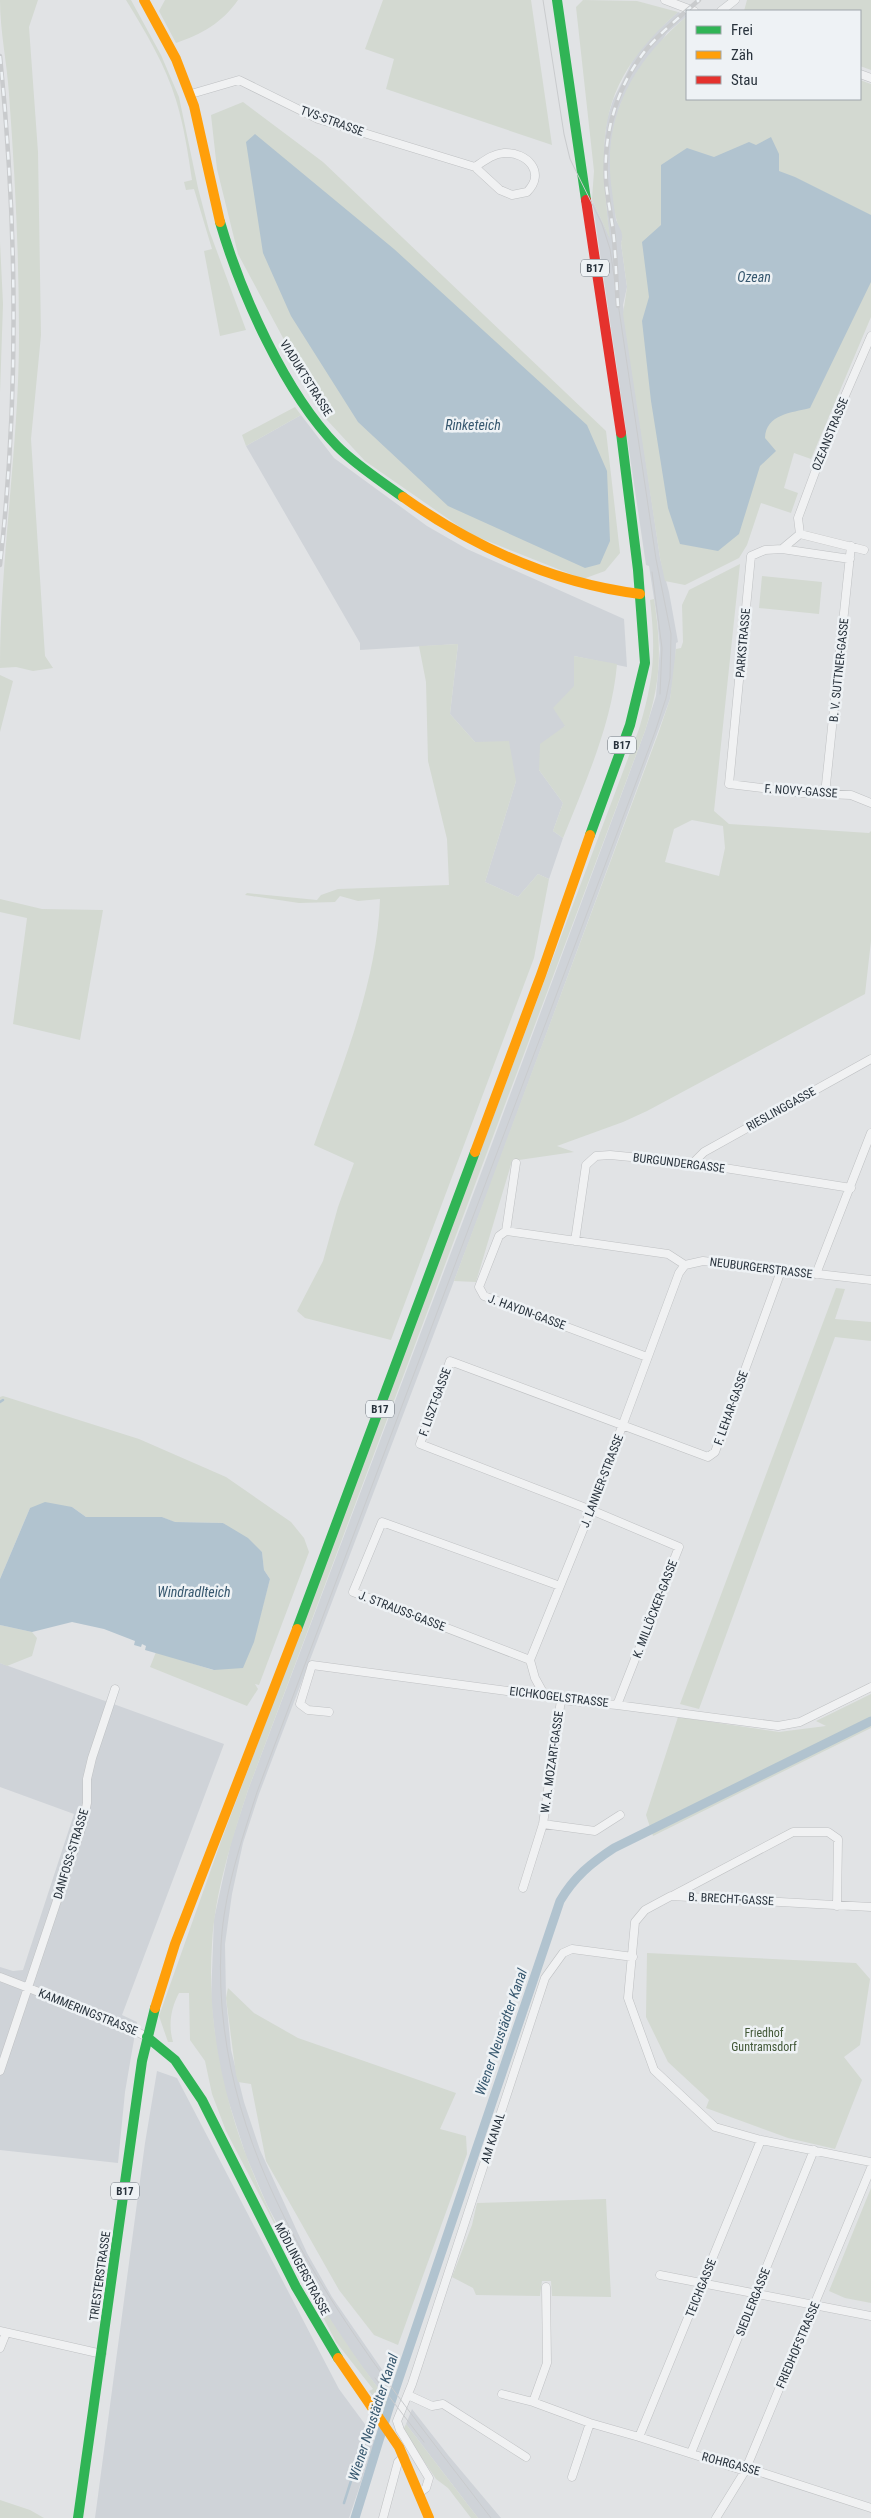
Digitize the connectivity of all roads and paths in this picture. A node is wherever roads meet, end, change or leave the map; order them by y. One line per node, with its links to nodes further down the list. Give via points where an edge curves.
1 (144, 0): 7 (main road, VIADUKTSTRASSE, via 173,52)
2 (557, 0): 15 (main road, B17, via 623,450)
3 (664, 0): 6 (street)
4 (735, 0): 5 (street)
5 (730, 9)
6 (691, 10)
7 (191, 94): 8 (street, TVS-STRASSE, via 239,80 318,118); 15 (main road, VIADUKTSTRASSE, via 222,227 238,274 276,356 332,440 355,462 460,535 555,577 591,588)
8 (476, 167): 8 (street, TVS-STRASSE, via 500,190 512,195 527,192 536,178 530,160 520,155 504,153 492,156)
9 (871, 336): 10 (street, OZEANSTRASSE, via 834,421 798,518)
10 (800, 534): 11 (street); 12 (street)
11 (851, 546): 13 (street); 14 (street, B. V. SUTTNER-GASSE)
12 (782, 549): 14 (street); 16 (street, PARKSTRASSE, via 764,550 751,556)
13 (864, 550)
14 (850, 559): 17 (street, B. V. SUTTNER-GASSE)
15 (640, 594): 50 (main road, B17, via 645,663 630,725 542,975 332,1537 175,1944)
16 (729, 784): 17 (street, F. NOVY-GASSE)
17 (825, 794): 18 (street, F. NOVY-GASSE, via 851,795)
18 (871, 803)
19 (871, 1059): 22 (street, RIESLINGGASSE, via 704,1152)
20 (871, 1133): 23 (street)
21 (516, 1163): 24 (street, J. HAYDN-GASSE)
22 (693, 1163): 23 (street, BURGUNDERGASSE); 25 (street, BURGUNDERGASSE, via 596,1156 586,1165)
23 (851, 1188): 28 (street)
24 (506, 1231): 25 (street); 30 (street, J. HAYDN-GASSE, via 499,1236 479,1287 484,1296)
25 (575, 1241): 26 (street, via 668,1254)
26 (685, 1265): 27 (street, NEUBURGERSTRASSE, via 702,1261); 30 (street, J. LANNER-STRASSE, via 678,1273)
27 (781, 1271): 28 (street, NEUBURGERSTRASSE); 31 (street, F. LEHAR-GASSE, via 715,1452 708,1457)
28 (816, 1274): 29 (street, NEUBURGERSTRASSE)
29 (871, 1280)
30 (647, 1357): 31 (street, J. LANNER-STRASSE)
31 (622, 1427): 32 (street, J. LANNER-STRASSE); 32 (street, F. LISZT-GASSE, via 450,1361 420,1444)
32 (591, 1510): 33 (street, J. LANNER-STRASSE); 39 (street, K. MILLÖCKER-GASSE, via 679,1547)
33 (560, 1586): 34 (street, J. LANNER-STRASSE); 34 (street, J. STRAUSS-GASSE, via 382,1522 353,1592)
34 (530, 1660): 37 (street)
35 (871, 1687): 39 (street, EICHKOGELSTRASSE, via 800,1722 778,1726)
36 (116, 1689): 49 (street, DANFOSS-STRASSE, via 92,1758 82,1826)
37 (545, 1696): 38 (street, EICHKOGELSTRASSE); 40 (street, EICHKOGELSTRASSE, via 312,1665 300,1704 308,1710)
38 (561, 1700): 39 (street, EICHKOGELSTRASSE); 42 (street, W. A. MOZART-GASSE)
39 (618, 1704)
40 (329, 1712)
41 (620, 1815): 42 (street, W. A. MOZART-GASSE, via 595,1831)
42 (543, 1824): 43 (street, W. A. MOZART-GASSE)
43 (523, 1888)
44 (671, 1896): 45 (street, B. BRECHT-GASSE); 45 (street, via 793,1832 828,1832 838,1839); 47 (street, B. BRECHT-GASSE, via 644,1910 635,1922)
45 (837, 1906): 46 (street, B. BRECHT-GASSE)
46 (871, 1907)
47 (633, 1957): 52 (street, via 628,1998 654,2070 715,2127); 66 (street, AM KANAL, via 572,1949 563,1953 546,1978)
48 (0, 1977): 49 (street, KAMMERINGSTRASSE)
49 (28, 1988): 50 (street, KAMMERINGSTRASSE); 51 (street, KAMMERINGSTRASSE)
50 (147, 2036): 64 (main road, TRIESTERSTRASSE / B17); 72 (main road, MÖDLINGERSTRASSE, via 175,2060 202,2100 296,2287 330,2346 381,2417)
51 (0, 2070)
52 (761, 2140): 53 (street); 57 (street, TEICHGASSE)
53 (814, 2150): 54 (street); 59 (street, SIEDLERGASSE)
54 (871, 2162)
55 (871, 2168): 60 (street, FRIEDHOFSTRASSE)
56 (660, 2275): 57 (street)
57 (704, 2281): 59 (street); 69 (street, TEICHGASSE)
58 (546, 2288): 67 (street, via 548,2363)
59 (757, 2292): 60 (street); 70 (street, SIEDLERGASSE)
60 (815, 2305): 61 (street); 73 (street, FRIEDHOFSTRASSE)
61 (871, 2316)
62 (3, 2332): 63 (street); 64 (street)
63 (0, 2348)
64 (102, 2354): 77 (main road, TRIESTERSTRASSE / B17)
65 (502, 2394): 67 (street, ROHRGASSE)
66 (408, 2395): 71 (street, via 432,2406 443,2404); 75 (street, AM KANAL, via 397,2421 428,2478 426,2488)
67 (533, 2402): 68 (street, ROHRGASSE)
68 (590, 2423): 69 (street, ROHRGASSE); 74 (street)
69 (639, 2436): 70 (street, ROHRGASSE)
70 (691, 2453): 73 (street, ROHRGASSE)
71 (526, 2457)
72 (404, 2458): 75 (main road, MÖDLINGERSTRASSE); 78 (street, via 398,2462)
73 (745, 2471): 76 (street, ROHRGASSE, via 760,2472); 80 (street, FRIEDHOFSTRASSE)
74 (572, 2477)
75 (419, 2492): 79 (main road, MÖDLINGERSTRASSE)
76 (871, 2508)
77 (78, 2518)
78 (383, 2518)
79 (429, 2518)
80 (716, 2518)

